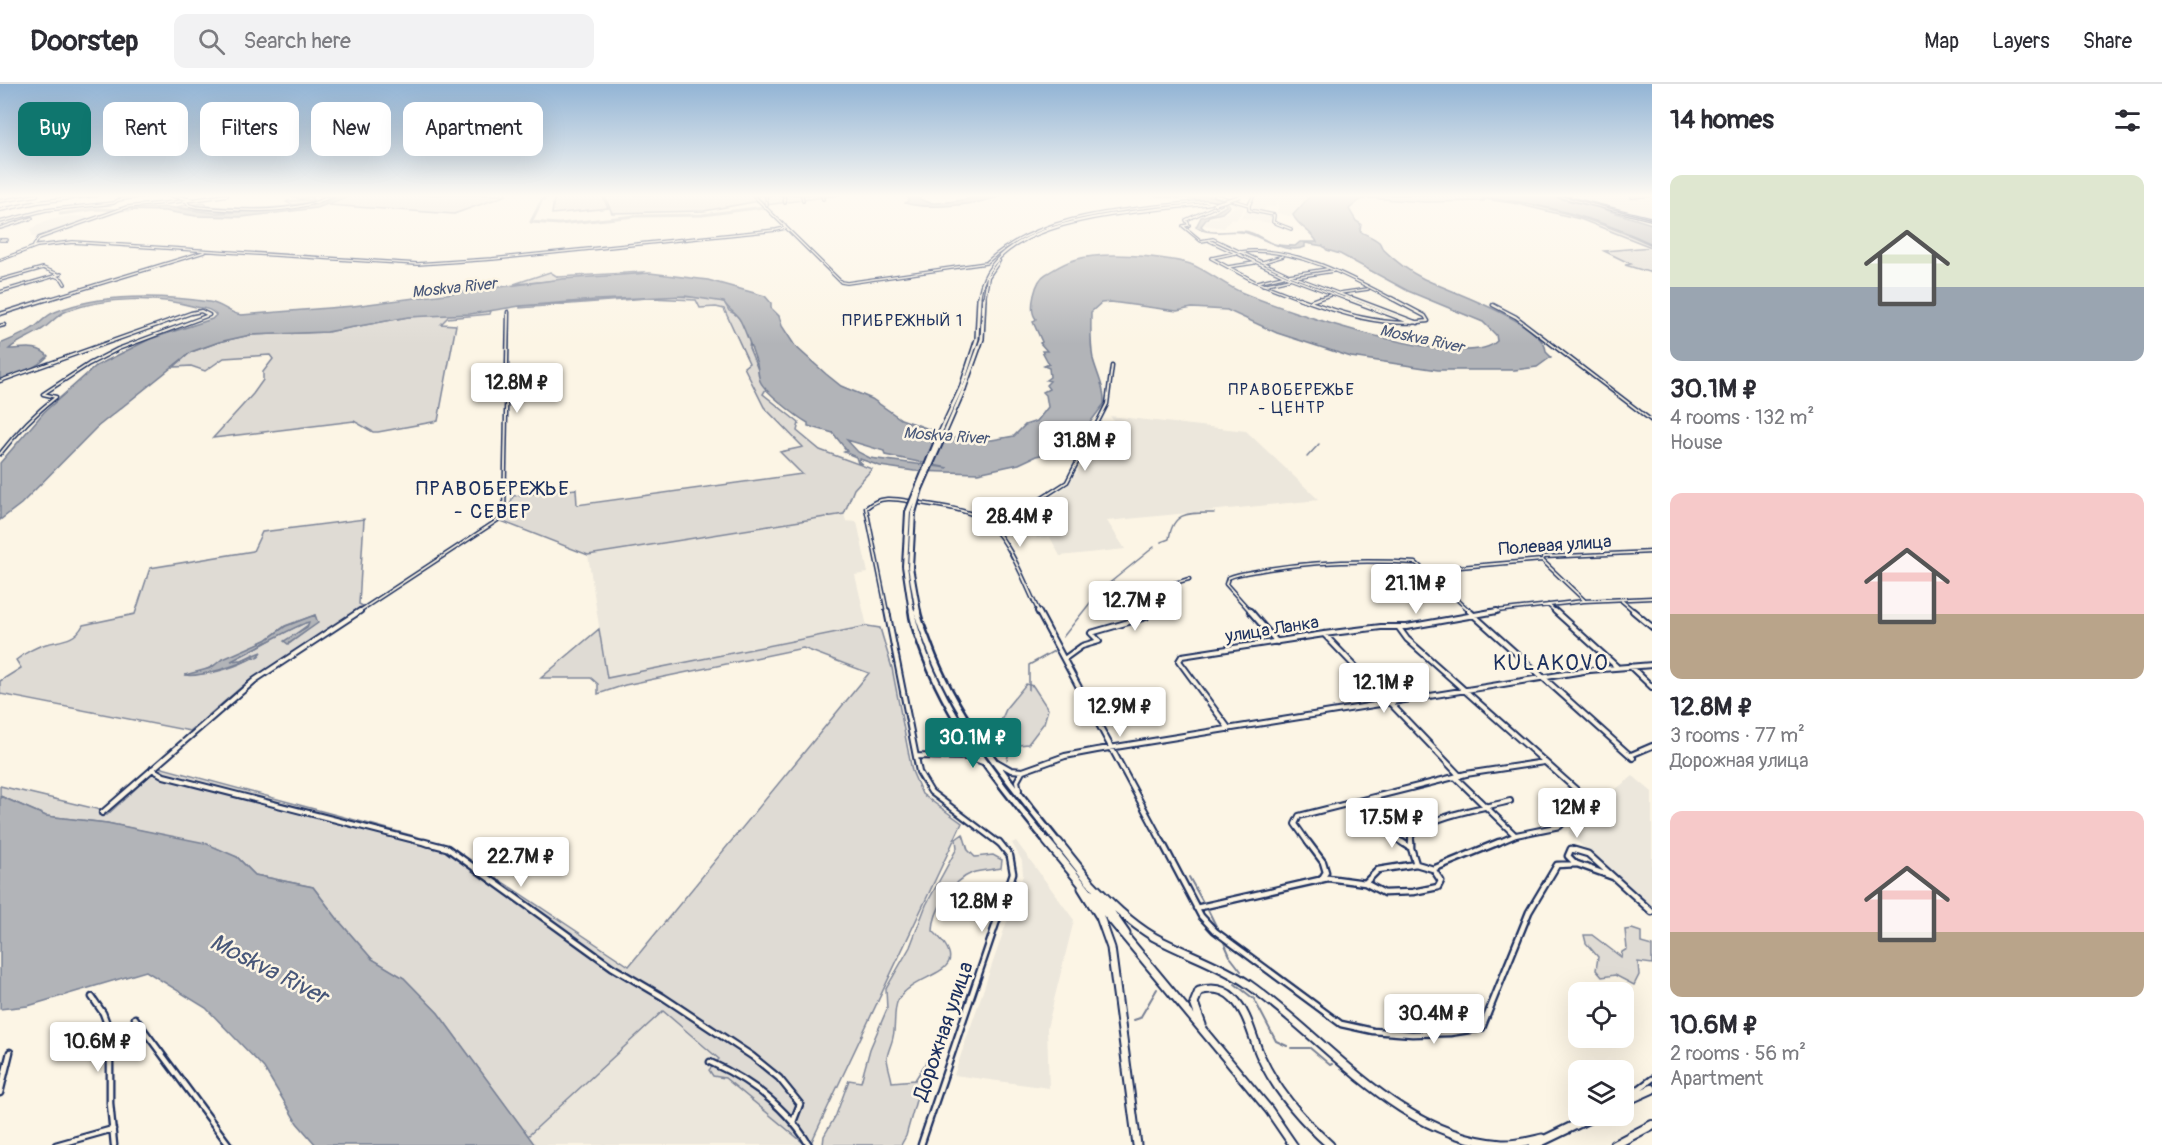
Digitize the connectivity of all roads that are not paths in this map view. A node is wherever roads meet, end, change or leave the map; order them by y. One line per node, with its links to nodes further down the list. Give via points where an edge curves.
1 (36, 245): 11 (street)
2 (44, 245): 11 (street)
3 (111, 245): 12 (street)
4 (634, 245): 12 (street, via 417,264)
5 (804, 245): 6 (street, via 841,282 853,283 978,266)
6 (1010, 245)
7 (1018, 245): 42 (main road, via 991,264 981,286 976,345)
8 (1023, 245): 42 (main road, via 995,265 987,279 980,345)
9 (1218, 245): 14 (street)
10 (1225, 245): 13 (street)
11 (31, 249): 16 (street)
12 (205, 251): 37 (street)
13 (1241, 252): 14 (street); 15 (street); 17 (street)
14 (1236, 253): 18 (street); 19 (street, via 1211,258)
15 (1284, 256): 17 (street); 20 (street)
16 (0, 261)
17 (1262, 262): 18 (street); 24 (street)
18 (1256, 263): 19 (street); 23 (street)
19 (1226, 267): 27 (street)
20 (1328, 269): 21 (street); 24 (street)
21 (1333, 271): 25 (street); 30 (street)
22 (54, 276): 26 (street, via 60,274 43,268); 28 (street); 31 (street)
23 (1284, 276): 24 (street); 27 (street)
24 (1289, 277): 25 (street); 29 (street); 33 (street)
25 (1295, 277): 32 (street)
26 (0, 280)
27 (1256, 283): 29 (street)
28 (65, 284)
29 (1261, 285): 34 (street)
30 (1368, 289): 32 (street); 38 (street, via 1425,316 1428,321)
31 (0, 292)
32 (1338, 293): 33 (street); 38 (street)
33 (1332, 294): 34 (street); 39 (street)
34 (1309, 301): 39 (street, via 1380,322)
35 (1493, 305): 43 (street, via 1523,323)
36 (508, 312): 76 (street, via 504,516 255,680)
37 (0, 314)
38 (1421, 323): 39 (street)
39 (1414, 324)
40 (1112, 366): 46 (street, via 1107,404 1067,482)
41 (0, 381): 44 (street, via 191,313 201,311 209,315 118,349 43,394 56,397 20,428)
42 (962, 389): 45 (main road, bridge)
43 (1652, 421)
44 (0, 454)
45 (911, 513): 69 (main road, via 904,556 913,618 938,683); 74 (main road, via 910,566 924,635 944,682)
46 (991, 526): 60 (street, via 1003,538); 72 (street, Дорожная улица, via 960,511 896,499 880,499 866,508)
47 (1652, 552): 48 (street, Полевая улица)
48 (1542, 560): 49 (street, Полевая улица); 53 (street)
49 (1423, 570): 55 (street); 59 (street, via 1416,562 1322,563 1227,579 1226,584)
50 (1189, 579): 60 (street, via 1154,592 1146,617 1091,633 1099,641 1082,646)
51 (1652, 598): 52 (street, улица Ланка)
52 (1621, 600): 53 (street, улица Ланка); 56 (street)
53 (1584, 601): 54 (street, улица Ланка)
54 (1548, 605): 55 (street, улица Ланка); 63 (street)
55 (1472, 615): 57 (street, улица Ланка); 64 (street)
56 (1652, 627)
57 (1399, 628): 58 (street, улица Ланка); 66 (street)
58 (1324, 634): 59 (street, улица Ланка); 67 (street)
59 (1277, 642): 68 (street, улица Ланка, via 1182,656 1179,662)
60 (1064, 659): 71 (street)
61 (1652, 665): 62 (street)
62 (1630, 666): 63 (street); 65 (street)
63 (1617, 667): 64 (street)
64 (1543, 678): 66 (street); 70 (street, via 1631,757)
65 (1652, 687)
66 (1467, 690): 67 (street); 75 (street)
67 (1390, 702): 68 (street); 79 (street)
68 (1229, 729): 71 (street)
69 (969, 735): 73 (street, via 969,748); 77 (main road)
70 (1652, 746)
71 (1113, 748): 78 (street, via 1065,756); 95 (street)
72 (917, 756): 73 (street); 117 (street, Дорожная улица, via 919,772 927,787 1000,843 1010,856 1013,873)
73 (958, 757): 77 (street, via 978,759)
74 (993, 759): 78 (street, via 1011,770); 80 (main road)
75 (1544, 762): 79 (street); 85 (street, via 1590,805 1570,815 1560,826)
76 (152, 769): 84 (street); 108 (street, via 164,776 447,849 612,967 752,1056 779,1078 800,1104)
77 (992, 770): 90 (main road)
78 (1023, 771): 80 (street, via 1017,781)
79 (1458, 777): 81 (street); 83 (street)
80 (1021, 795): 92 (main road)
81 (1364, 800): 86 (street, via 1394,837); 93 (street, via 1299,816 1295,821 1323,862 1326,872)
82 (1510, 801): 83 (street)
83 (1486, 809): 85 (street); 86 (street, via 1424,826 1411,836)
84 (102, 813)
85 (1515, 835): 89 (street)
86 (1411, 848): 87 (street)
87 (1416, 864): 89 (street); 94 (street, via 1378,870)
88 (1577, 865): 91 (street); 91 (street, via 1568,856 1571,849 1588,854); 95 (street, via 1557,866 1529,912 1482,1028 1467,1032 1373,1031 1341,1024 1215,932)
89 (1433, 869): 94 (street, via 1442,881 1438,888 1384,893)
90 (1072, 873): 97 (main road); 118 (main road, via 1100,917 1111,948)
91 (1613, 877): 96 (street)
92 (1089, 881): 97 (main road); 112 (main road, via 1143,930 1247,983 1373,1086 1426,1121 1483,1142 1518,1144)
93 (1320, 882): 94 (street, via 1328,878); 95 (street)
94 (1365, 884)
95 (1196, 908)
96 (1652, 912)
97 (1140, 953): 100 (main road)
98 (92, 997): 111 (street, via 110,1032)
99 (135, 1018): 115 (street)
100 (1205, 1032): 119 (main road); 120 (main road, via 1194,1008 1196,995 1209,988 1221,990 1242,1008 1279,1092)
101 (10, 1052): 106 (street)
102 (710, 1062): 108 (street, via 730,1070)
103 (1652, 1079): 105 (street)
104 (1652, 1089): 107 (highway)
105 (1634, 1092)
106 (0, 1093)
107 (1634, 1097)
108 (793, 1122): 116 (street)
109 (1652, 1125): 122 (highway)
110 (1574, 1126): 112 (highway)
111 (113, 1129): 113 (street); 114 (street)
112 (1551, 1137): 121 (highway)
113 (56, 1145)
114 (114, 1145)
115 (229, 1145)
116 (809, 1145)
117 (921, 1145)
118 (1137, 1145)
119 (1293, 1145)
120 (1330, 1145)
121 (1534, 1145)
122 (1614, 1145)

